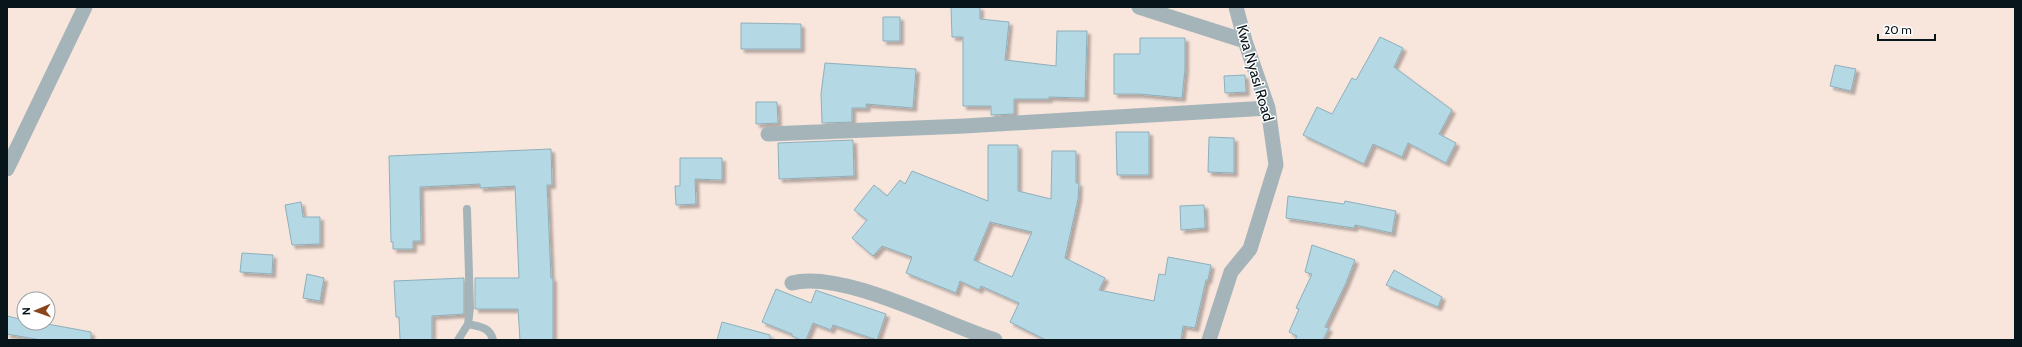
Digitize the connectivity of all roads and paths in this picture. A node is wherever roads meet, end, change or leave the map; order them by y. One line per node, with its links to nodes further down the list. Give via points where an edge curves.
1 (85, 7): 7 (street)
2 (1139, 7): 4 (street)
3 (1236, 7): 4 (street, Kwa Nyasi Road)
4 (1245, 41): 5 (street, Kwa Nyasi Road)
5 (1268, 108): 6 (street, via 973,126); 14 (street, Kwa Nyasi Road, via 1276,165 1250,249 1231,272)
6 (768, 134)
7 (7, 169)
8 (467, 209): 10 (lane, via 470,308)
9 (792, 283): 13 (street, via 804,280 829,282 881,297)
10 (468, 324): 11 (lane); 12 (lane, via 486,328)
11 (458, 340)
12 (493, 340)
13 (995, 340)
14 (1209, 340)

